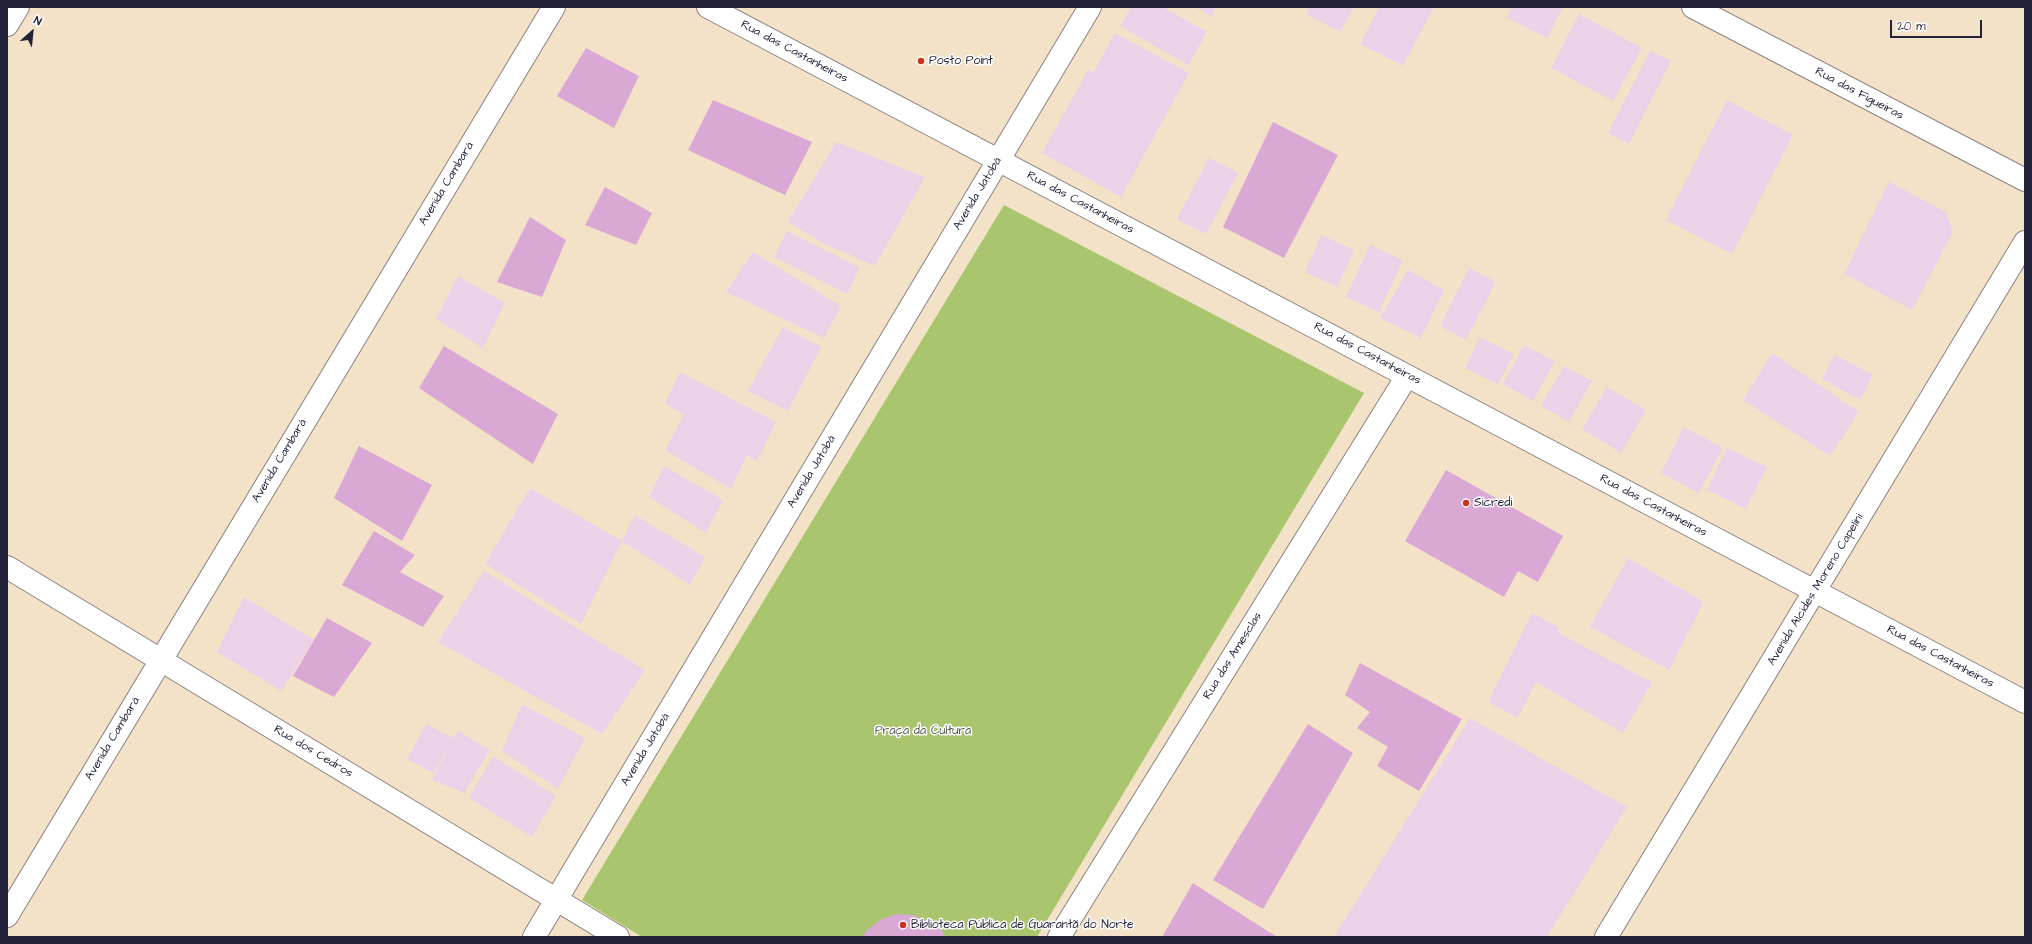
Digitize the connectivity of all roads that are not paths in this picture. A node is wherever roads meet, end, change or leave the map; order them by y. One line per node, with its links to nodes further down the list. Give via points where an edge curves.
1 (18, 7): 6 (street)
2 (554, 7): 13 (street, Avenida Cambará)
3 (708, 7): 7 (street, Rua das Castanheiras)
4 (1090, 7): 7 (street, Avenida Jatobá)
5 (1693, 7): 8 (street, Rua das Figueiras)
6 (7, 25)
7 (998, 160): 10 (street, Rua das Castanheiras); 15 (street, Avenida Jatobá)
8 (2025, 180)
9 (2025, 242): 12 (street, Avenida Alcides Moreno Capelini)
10 (1407, 376): 12 (street, Rua das Castanheiras); 19 (street, Rua das Amesclas)
11 (7, 567): 13 (street, Rua dos Cedros)
12 (1815, 592): 14 (street, Rua das Castanheiras); 20 (street, Avenida Alcides Moreno Capelini)
13 (161, 660): 15 (street, Rua dos Cedros); 16 (street, Avenida Cambará)
14 (2025, 702)
15 (556, 900): 17 (street, Avenida Jatobá); 18 (street, Rua dos Cedros)
16 (7, 916)
17 (534, 937)
18 (618, 937)
19 (1059, 937)
20 (1606, 937)

